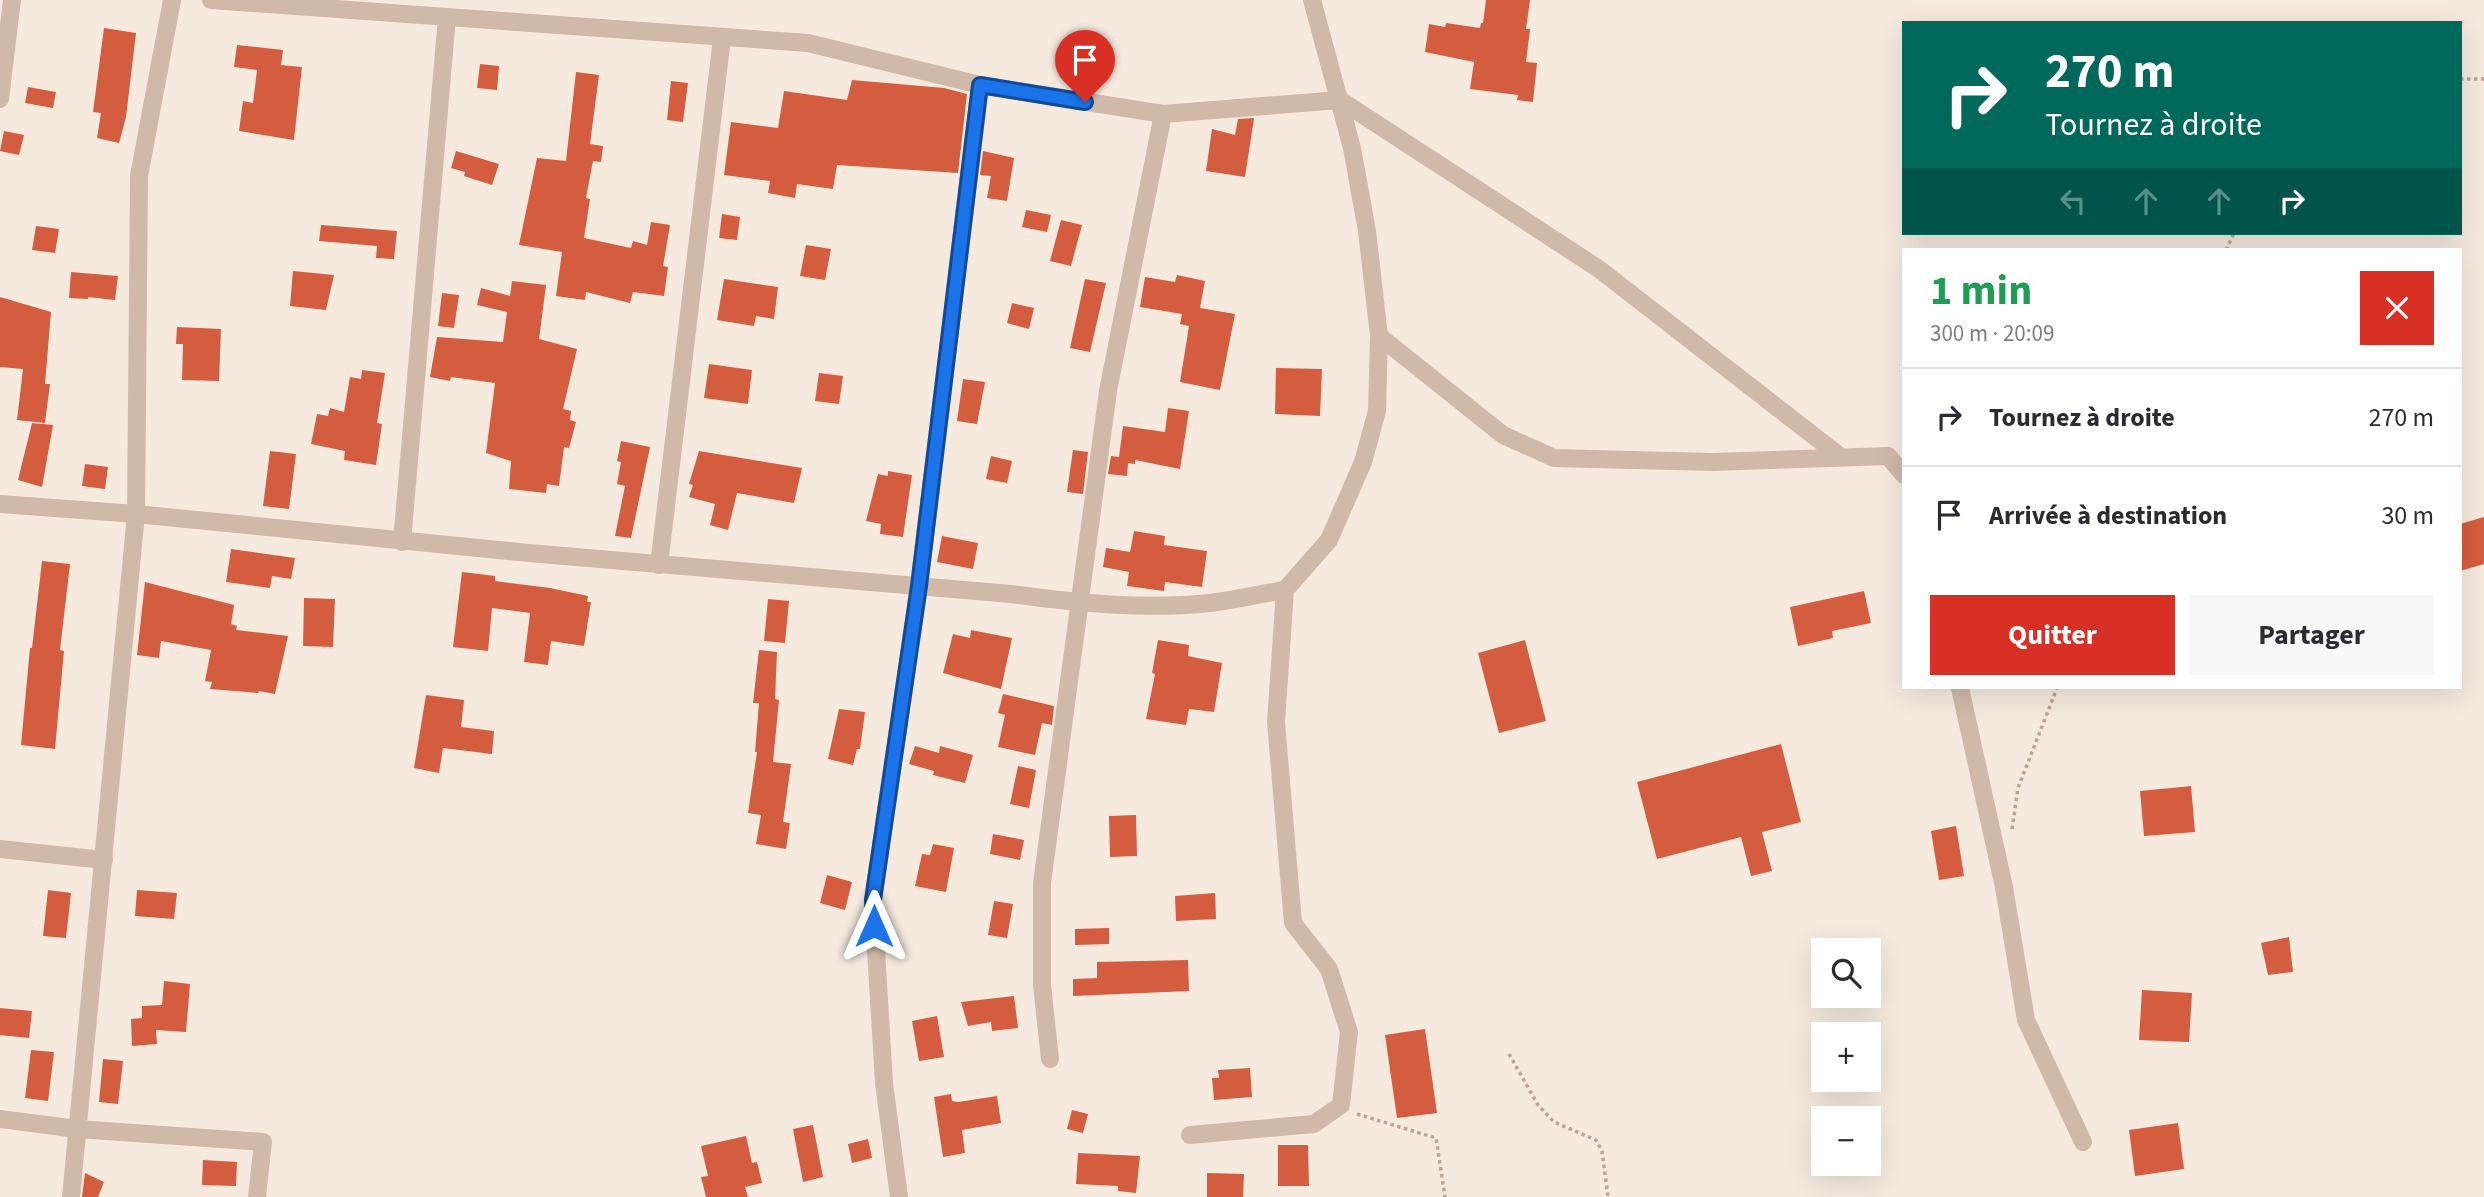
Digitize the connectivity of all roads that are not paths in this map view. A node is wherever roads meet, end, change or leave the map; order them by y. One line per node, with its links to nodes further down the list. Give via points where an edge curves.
1 (12, 0): 8 (street)
2 (172, 0): 15 (street, via 139,176)
3 (211, 0): 5 (street)
4 (1312, 0): 9 (street)
5 (447, 17): 6 (street); 16 (street)
6 (722, 38): 7 (street, via 808,43); 17 (street)
7 (980, 85): 10 (street); 18 (street)
8 (0, 99)
9 (1339, 100): 10 (street); 11 (street, via 1367,231); 12 (street, via 1599,269)
10 (1163, 114): 20 (street, via 1108,391)
11 (1380, 336): 12 (street, via 1503,435 1554,457 1713,462); 19 (street, via 1377,411 1363,462 1329,540)
12 (1841, 457): 13 (street, via 1888,456)
13 (1902, 473)
14 (0, 504): 15 (street)
15 (136, 514): 16 (street); 23 (street)
16 (402, 542): 17 (street)
17 (659, 565): 18 (street)
18 (919, 586): 20 (street); 31 (street, via 873,900 884,1083)
19 (1285, 590): 20 (street, via 1210,603); 27 (street, via 1276,722 1293,923 1329,970 1349,1032 1341,1105 1314,1124)
20 (1079, 603): 24 (street, via 1042,883 1042,985)
21 (1960, 689): 28 (street, via 2004,887 2026,1020)
22 (0, 849): 23 (street)
23 (104, 860): 26 (street)
24 (1050, 1059)
25 (0, 1119): 26 (street)
26 (77, 1129): 29 (street); 30 (street, via 263,1142)
27 (1190, 1135)
28 (2083, 1142)
29 (71, 1197)
30 (257, 1197)
31 (899, 1197)

